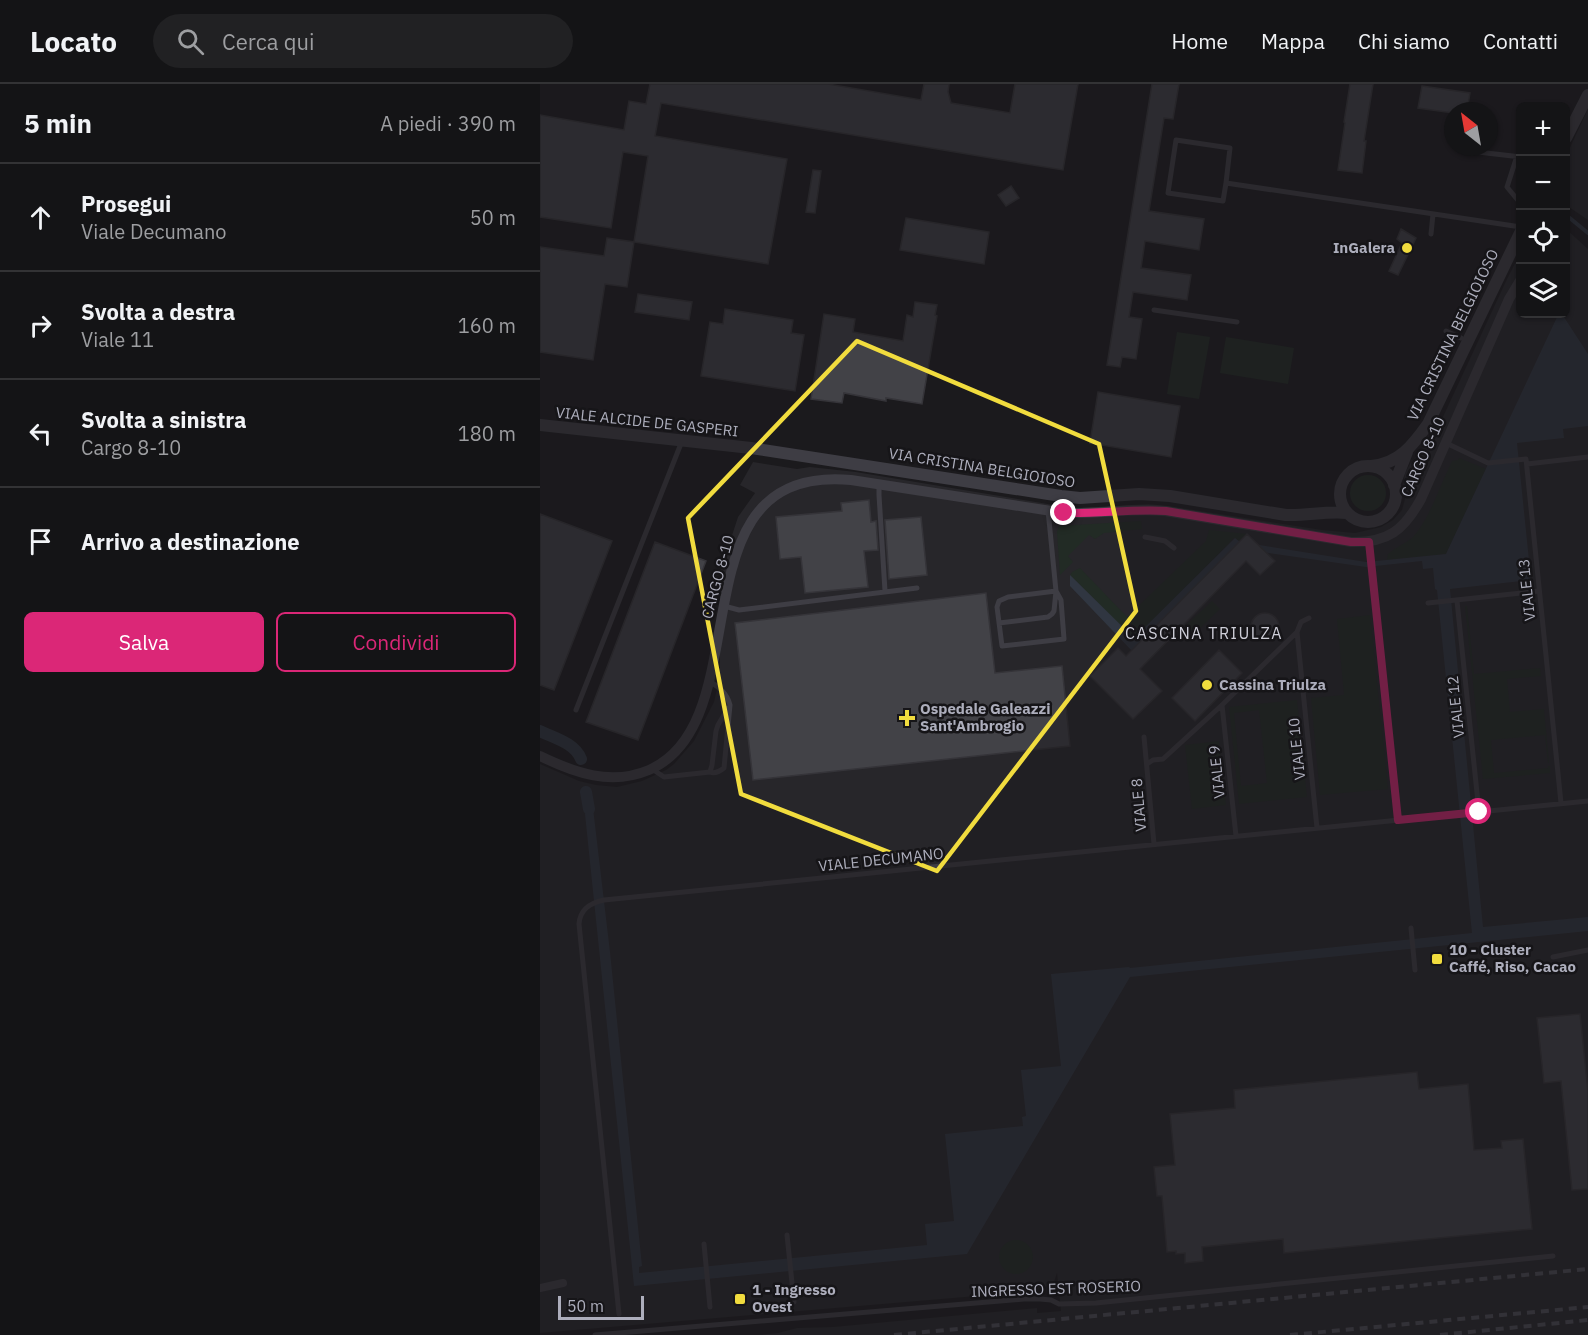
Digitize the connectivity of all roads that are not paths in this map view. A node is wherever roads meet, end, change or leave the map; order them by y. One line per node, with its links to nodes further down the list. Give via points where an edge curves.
1 (1588, 95): 2 (street)
2 (1570, 130)
3 (1498, 154): 4 (lane)
4 (1516, 156)
5 (1516, 164): 7 (lane, via 1507,187)
6 (1226, 183): 6 (lane, via 1230,148 1176,140 1168,193 1223,201); 8 (lane)
7 (1516, 198)
8 (1433, 214): 9 (lane); 10 (lane)
9 (1516, 228)
10 (1431, 234)
11 (1516, 239): 21 (street, VIA CRISTINA BELGIOIOSO, via 1428,424)
12 (1516, 287): 19 (street, CARGO 8-10)
13 (1154, 310): 14 (lane)
14 (1237, 322)
15 (1446, 331): 16 (lane)
16 (1461, 338)
17 (540, 425): 18 (street, VIALE ALCIDE DE GASPERI)
18 (682, 440): 20 (street, VIALE ALCIDE DE GASPERI); 47 (lane)
19 (1446, 443): 23 (lane, via 1488,463 1526,459); 32 (street, CARGO 8-10, via 1411,516 1401,528)
20 (751, 448): 29 (street, VIA CRISTINA BELGIOIOSO, via 1070,497 1170,496 1286,515)
21 (1408, 450): 24 (street, VIA CRISTINA BELGIOIOSO, via 1391,462); 26 (street, VIA CRISTINA BELGIOIOSO)
22 (1588, 457): 23 (lane)
23 (1527, 464): 37 (lane, VIALE 13)
24 (1371, 466): 26 (street, via 1385,472); 27 (street, via 1354,469)
25 (879, 483): 28 (street, CARGO 8-10, via 929,497 989,507); 35 (lane); 40 (street, CARGO 8-10, via 838,479 801,483 768,502 752,520 737,552)
26 (1394, 485): 30 (street, via 1394,504 1382,518 1364,522)
27 (1340, 489): 29 (street, via 1328,506); 30 (street)
28 (1048, 510): 32 (street, CARGO 8-10, via 1166,511); 36 (lane)
29 (1316, 513): 30 (street, VIA CRISTINA BELGIOIOSO)
30 (1347, 513)
31 (1145, 537): 33 (lane, via 1165,540)
32 (1369, 542): 56 (lane)
33 (1174, 548)
34 (917, 588): 35 (lane)
35 (885, 591): 40 (lane, via 739,610)
36 (1056, 591): 42 (lane, via 1054,610 1048,617); 42 (lane, via 1003,598 997,605); 42 (lane, via 1064,639 1002,646)
37 (1539, 591): 38 (lane); 54 (lane, VIALE 13)
38 (1457, 601): 39 (lane); 55 (lane, VIALE 12)
39 (1428, 603)
40 (724, 606): 44 (street, CARGO 8-10)
41 (1310, 618): 43 (lane, via 1301,622)
42 (999, 623)
43 (1297, 632): 46 (lane); 57 (lane, VIALE 10)
44 (709, 681): 45 (lane, via 723,692); 51 (street, CARGO 8-10, via 697,718 683,742)
45 (730, 705): 52 (lane, via 718,725); 52 (lane, via 723,768)
46 (1222, 705): 50 (lane, via 1163,759); 58 (lane, VIALE 9)
47 (576, 710)
48 (1144, 737): 50 (lane, VIALE 8)
49 (540, 756): 51 (street, CARGO 8-10, via 589,776 605,778 632,776)
50 (1147, 764): 59 (lane, VIALE 8)
51 (652, 769): 52 (lane, via 664,777)
52 (710, 772)
53 (1588, 801): 54 (lane, VIALE DECUMANO)
54 (1561, 803): 55 (lane, VIALE DECUMANO)
55 (1479, 812): 56 (lane, VIALE DECUMANO)
56 (1398, 820): 57 (lane, VIALE DECUMANO)
57 (1317, 828): 58 (lane, VIALE DECUMANO)
58 (1236, 836): 59 (lane, VIALE DECUMANO)
59 (1155, 844): 71 (lane, VIALE DECUMANO, via 604,900 584,910 579,924)
60 (1411, 928): 63 (lane)
61 (1588, 950): 62 (lane)
62 (1553, 957)
63 (1415, 970)
64 (787, 1235): 69 (lane)
65 (704, 1244): 70 (lane)
66 (1553, 1256): 72 (lane, INGRESSO EST ROSERIO, via 1107,1302 1061,1304 1024,1299)
67 (563, 1283): 68 (street)
68 (540, 1288)
69 (794, 1302)
70 (710, 1307)
71 (619, 1314)
72 (595, 1335)

